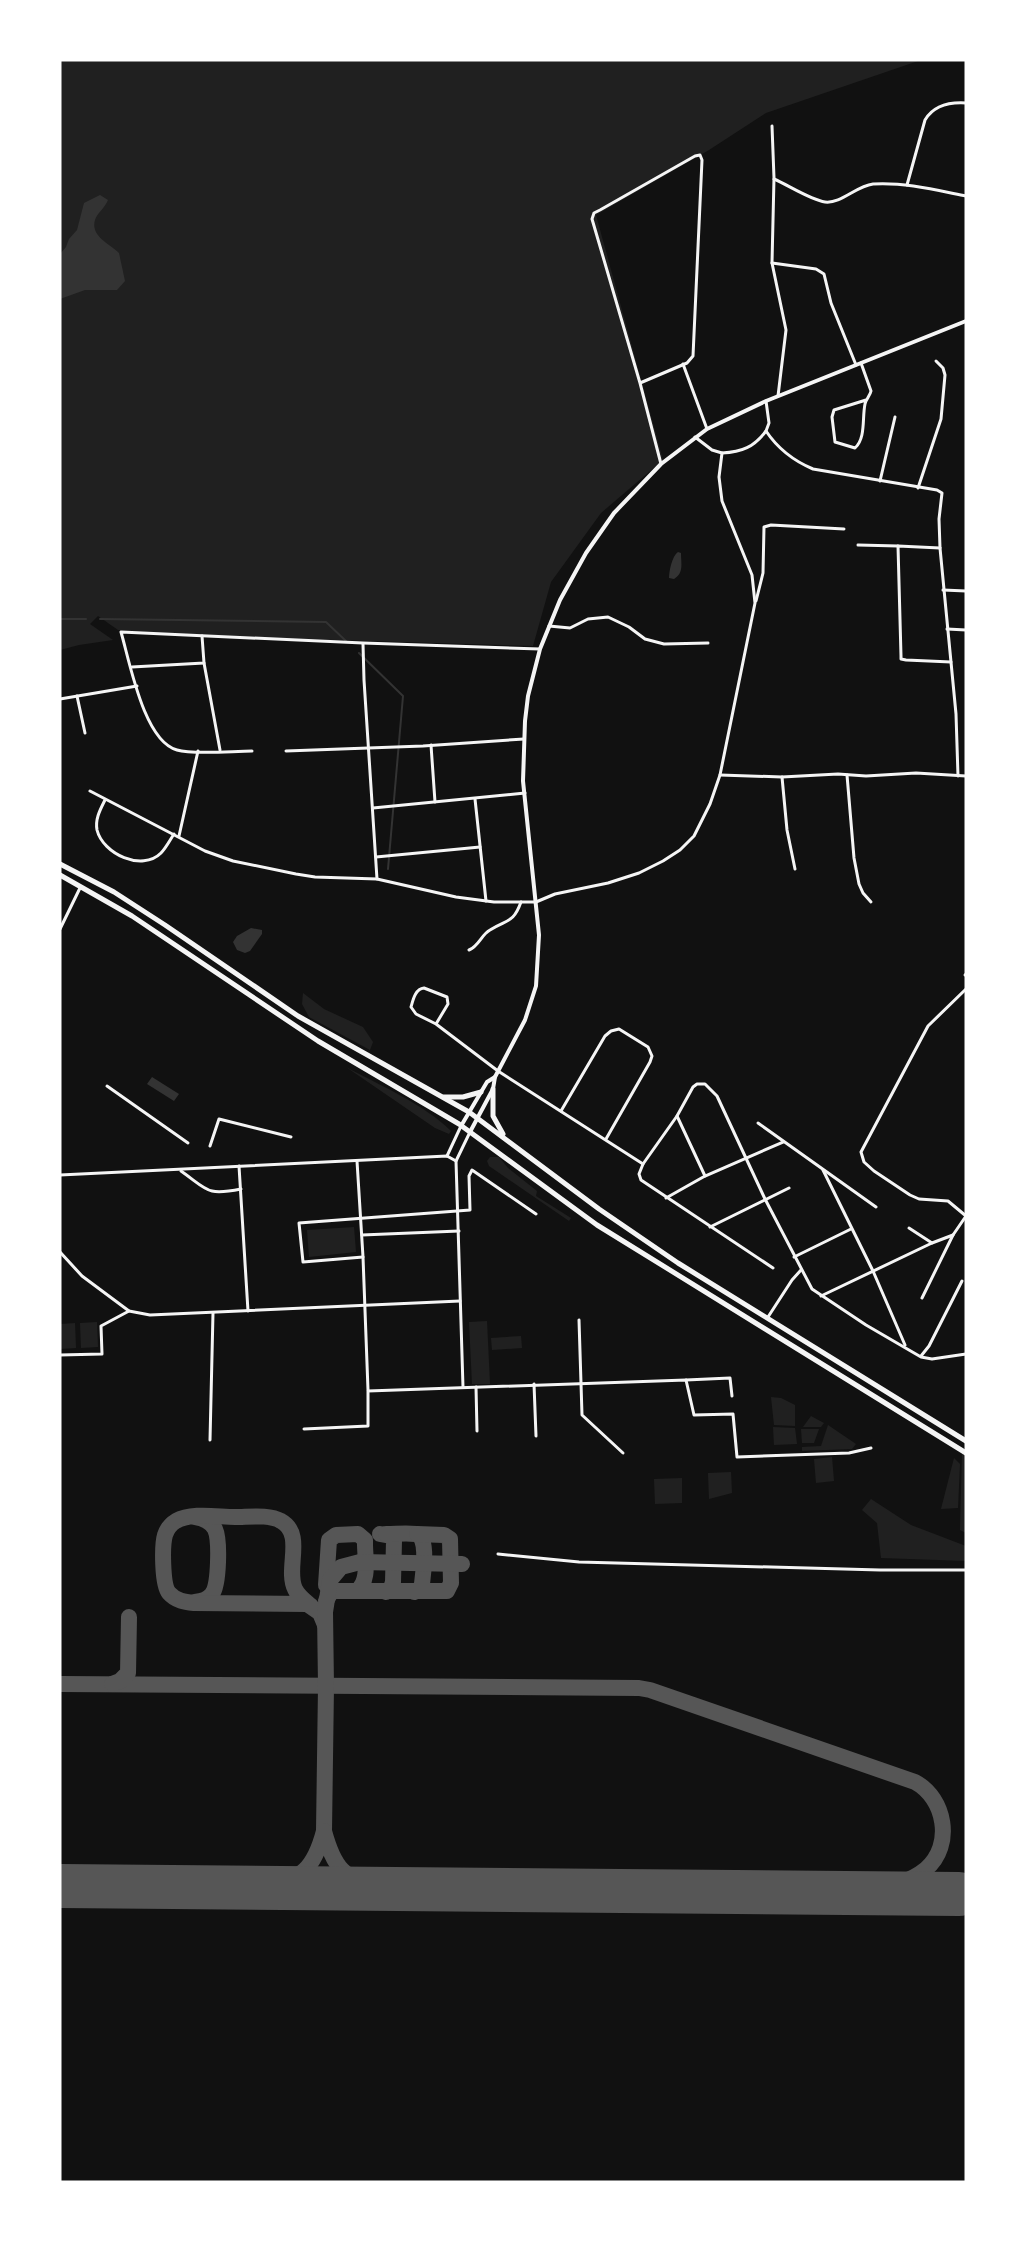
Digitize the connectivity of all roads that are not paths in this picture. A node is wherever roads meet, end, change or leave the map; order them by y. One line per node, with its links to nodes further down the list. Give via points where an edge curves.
1 (966, 103): 4 (street, via 938,107 929,113)
2 (772, 126): 3 (street)
3 (774, 178): 4 (street, via 825,202 872,184); 6 (street)
4 (907, 185): 5 (street)
5 (966, 196)
6 (772, 263): 11 (street, via 816,269 824,274 831,303); 13 (street, via 786,330)
7 (966, 321): 9 (street)
8 (936, 361): 23 (street, via 945,375 941,418)
9 (861, 363): 11 (street); 14 (street, via 871,391)
10 (683, 364): 12 (street); 12 (street, via 693,356 702,160 698,154 593,215); 17 (street)
11 (856, 365): 13 (street)
12 (640, 383): 21 (street)
13 (778, 396): 15 (street)
14 (866, 400): 14 (street, via 858,447 835,442 834,410)
15 (766, 401): 17 (street); 18 (street)
16 (895, 417): 22 (street)
17 (707, 429): 19 (street)
18 (766, 431): 20 (street, via 746,450); 22 (street, via 800,464)
19 (695, 437): 20 (street); 21 (street)
20 (722, 453): 30 (street, via 719,489 752,575)
21 (661, 464): 31 (street, via 614,513 586,553)
22 (880, 481): 23 (street)
23 (918, 488): 27 (street, via 942,493)
24 (844, 529): 30 (street, via 764,527 764,573)
25 (858, 545): 26 (street)
26 (898, 546): 27 (street); 38 (street, via 902,659)
27 (940, 548): 28 (street)
28 (944, 590): 29 (street); 32 (street)
29 (966, 591)
30 (755, 603): 52 (street)
31 (549, 626): 36 (street, via 570,628 588,619 608,617 645,639 664,644); 37 (street)
32 (947, 629): 33 (street); 38 (street)
33 (966, 630)
34 (202, 636): 35 (street); 39 (street); 40 (street, via 121,632)
35 (363, 644): 37 (street); 47 (street)
36 (708, 644)
37 (540, 648): 45 (street, via 528,696)
38 (951, 662): 54 (street)
39 (204, 663): 40 (street); 48 (street)
40 (131, 667): 41 (street)
41 (137, 686): 42 (street); 51 (street, via 150,723 165,744 177,750)
42 (77, 696): 43 (street); 44 (street)
43 (60, 699)
44 (85, 733)
45 (524, 739): 46 (street); 58 (street)
46 (431, 745): 47 (street); 61 (street)
47 (369, 748): 50 (street); 62 (street)
48 (220, 751): 49 (street); 51 (street)
49 (252, 751)
50 (286, 751)
51 (198, 752): 64 (street)
52 (720, 775): 56 (street); 76 (street, via 694,836 680,850 639,873)
53 (847, 775): 54 (street); 56 (street); 77 (street, via 859,885)
54 (958, 776): 55 (street)
55 (966, 776)
56 (782, 777): 68 (street)
57 (90, 791): 60 (street)
58 (525, 793): 59 (street); 76 (street)
59 (475, 799): 61 (street); 65 (street)
60 (105, 800): 63 (street); 63 (street, via 97,815 101,840 128,859 152,859)
61 (435, 802): 62 (street)
62 (373, 808): 66 (street)
63 (174, 834): 64 (street)
64 (179, 836): 70 (street, via 232,861 315,877)
65 (480, 847): 66 (street); 74 (street)
66 (376, 857): 70 (street)
67 (60, 864): 72 (main road)
68 (795, 869)
69 (60, 875): 71 (main road)
70 (377, 879): 74 (street)
71 (81, 886): 73 (main road); 78 (street)
72 (114, 892): 73 (main road); 87 (main road, via 287,1009)
73 (108, 901): 93 (main road, via 318,1041)
74 (486, 901): 75 (street)
75 (521, 902): 76 (street); 79 (street, via 517,914 488,931)
76 (536, 902): 82 (street, via 540,952 536,986 525,1020)
77 (871, 902)
78 (60, 929)
79 (469, 950)
80 (966, 989): 119 (street, via 928,1026 861,1152 864,1162 874,1171 910,1195 948,1201)
81 (436, 1024): 81 (street, via 412,1011 420,988 448,1000); 82 (street)
82 (498, 1071): 83 (street); 88 (street)
83 (495, 1077): 85 (street); 86 (street)
84 (107, 1086): 99 (street)
85 (493, 1089): 91 (street); 96 (main road, via 493,1116)
86 (481, 1092): 87 (main road); 89 (street)
87 (444, 1097): 89 (main road)
88 (561, 1111): 97 (street); 97 (street, via 611,1031 619,1029 648,1047 650,1062)
89 (469, 1112): 91 (main road); 93 (street)
90 (677, 1116): 102 (street, via 693,1087 705,1084 717,1096); 105 (street); 110 (street)
91 (477, 1118): 94 (street); 96 (main road)
92 (758, 1123): 98 (street)
93 (461, 1126): 94 (main road); 101 (street)
94 (470, 1132): 104 (street); 162 (main road, via 597,1225)
95 (291, 1137): 100 (street, via 219,1119)
96 (505, 1138): 142 (main road, via 684,1268)
97 (606, 1139): 105 (street)
98 (784, 1141): 102 (street); 108 (street)
99 (188, 1143)
100 (210, 1146)
101 (447, 1156): 103 (street); 104 (street)
102 (745, 1157): 110 (street); 115 (street)
103 (357, 1161): 106 (street); 120 (street)
104 (456, 1161): 117 (street)
105 (643, 1164): 114 (street, via 641,1180)
106 (239, 1165): 107 (street); 113 (street)
107 (179, 1170): 109 (street); 113 (street, via 208,1191)
108 (823, 1170): 116 (street); 123 (street)
109 (61, 1175): 111 (street)
110 (705, 1176): 114 (street)
111 (60, 1180)
112 (789, 1188): 115 (street)
113 (241, 1189): 140 (street)
114 (666, 1198): 121 (street)
115 (765, 1199): 121 (street); 130 (street)
116 (876, 1207)
117 (458, 1212): 118 (street, via 470,1210 472,1170); 120 (street); 124 (street)
118 (536, 1214)
119 (966, 1216): 126 (street)
120 (360, 1218): 125 (street); 129 (street, via 300,1223 300,1233 303,1262)
121 (710, 1227): 131 (street)
122 (909, 1228): 127 (street)
123 (851, 1229): 130 (street); 133 (street)
124 (459, 1231): 125 (street); 137 (street)
125 (362, 1235): 129 (street)
126 (953, 1235): 127 (street); 136 (street)
127 (932, 1243): 133 (street)
128 (60, 1252): 139 (street, via 88,1282)
129 (363, 1257): 138 (street)
130 (794, 1257): 132 (street)
131 (773, 1268)
132 (801, 1270): 135 (street); 142 (street)
133 (873, 1271): 135 (street); 144 (street)
134 (962, 1281): 147 (street)
135 (821, 1296): 144 (street)
136 (922, 1298)
137 (460, 1301): 138 (street); 151 (street)
138 (365, 1306): 140 (street); 153 (street)
139 (129, 1311): 141 (street); 146 (street, via 101,1326 102,1353)
140 (248, 1311): 141 (street)
141 (213, 1313): 158 (street)
142 (767, 1319): 159 (main road)
143 (579, 1320): 149 (street)
144 (906, 1347): 147 (street)
145 (966, 1354): 147 (street)
146 (60, 1355)
147 (921, 1357)
148 (686, 1380): 149 (street); 154 (street, via 730,1378); 160 (street, via 694,1415 733,1414 737,1456 849,1453)
149 (579, 1383): 150 (street); 161 (street, via 582,1415)
150 (534, 1384): 152 (street); 157 (street)
151 (464, 1387): 152 (street); 153 (street)
152 (476, 1387): 156 (street)
153 (368, 1391): 155 (street, via 368,1426)
154 (732, 1395)
155 (304, 1429)
156 (477, 1431)
157 (536, 1436)
158 (210, 1440)
159 (966, 1441)
160 (871, 1448)
161 (623, 1453)
162 (966, 1453)
163 (498, 1554): 164 (street, via 579,1562)
164 (966, 1570)

